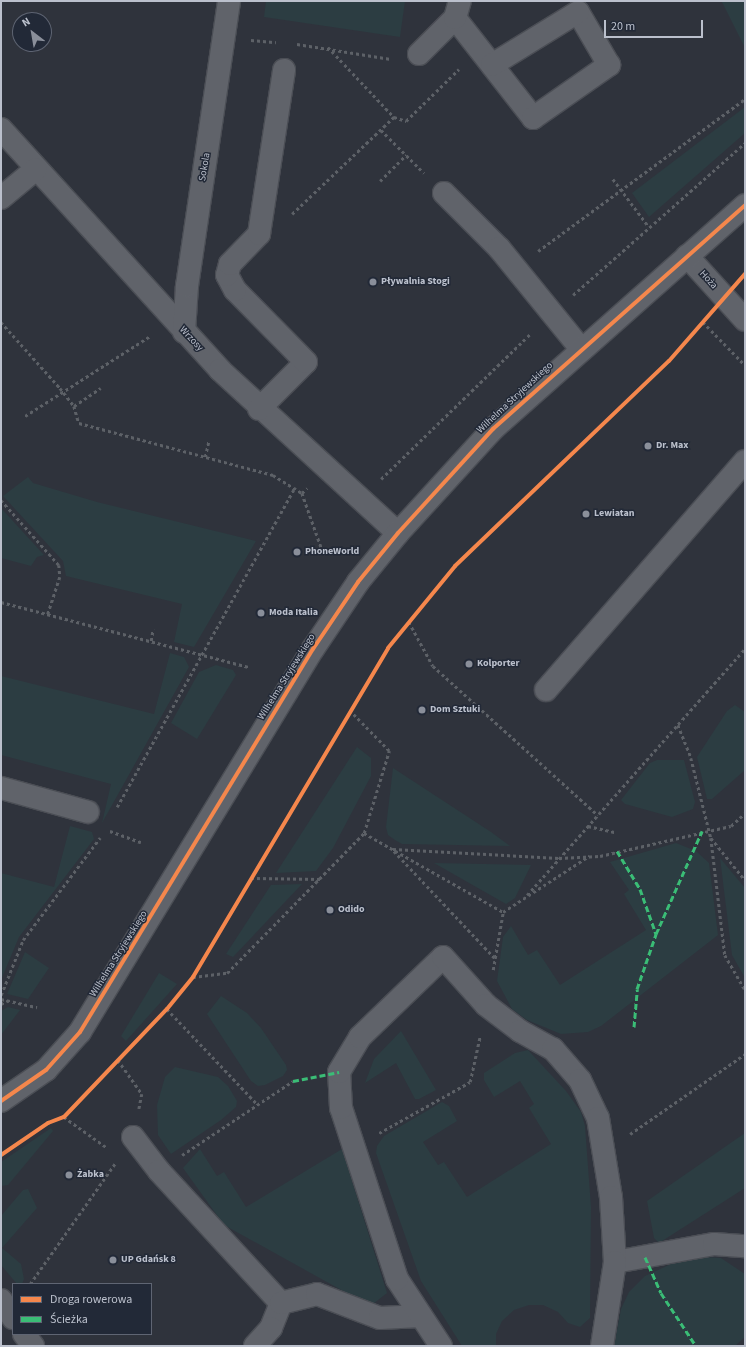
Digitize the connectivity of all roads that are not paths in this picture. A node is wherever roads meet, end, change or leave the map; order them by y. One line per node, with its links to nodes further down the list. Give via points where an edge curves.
1 (229, 1): 13 (street, Sokola, via 187,286)
2 (458, 10): 3 (street); 4 (street)
3 (419, 54)
4 (486, 57): 4 (street, via 533,118 609,65 578,12)
5 (284, 70): 15 (street, via 259,234 230,264 227,275 235,290 306,362)
6 (1, 129): 7 (street, Wrzosy)
7 (36, 169): 9 (street); 13 (street, Wrzosy)
8 (444, 193): 14 (street, via 499,248)
9 (1, 198)
10 (745, 205): 11 (street, Wilhelma Stryjewskiego)
11 (687, 256): 12 (street, Hoża); 14 (street, Wilhelma Stryjewskiego)
12 (745, 320)
13 (184, 332): 15 (street, Wrzosy)
14 (581, 349): 17 (street, Wilhelma Stryjewskiego, via 493,429)
15 (259, 409): 17 (street, Wrzosy)
16 (745, 461): 18 (street)
17 (398, 533): 21 (street, Wilhelma Stryjewskiego, via 358,582 313,649 80,1032 46,1070)
18 (546, 690)
19 (1, 788): 20 (street)
20 (88, 812)
21 (1, 1101)
22 (133, 1137): 26 (street, via 159,1171)
23 (745, 1246): 24 (street, via 714,1244)
24 (614, 1262): 28 (street, via 611,1197 598,1118 580,1080 553,1049 520,1031 486,1005 443,957 360,1037 339,1072 341,1108 397,1279); 33 (street)
25 (1, 1300): 27 (street)
26 (281, 1303): 28 (street, via 317,1294 380,1318); 31 (street, via 271,1328)
27 (12, 1316)
28 (421, 1316): 32 (street)
29 (25, 1335): 30 (street)
30 (32, 1346)
31 (255, 1346)
32 (441, 1346)
33 (602, 1346)

